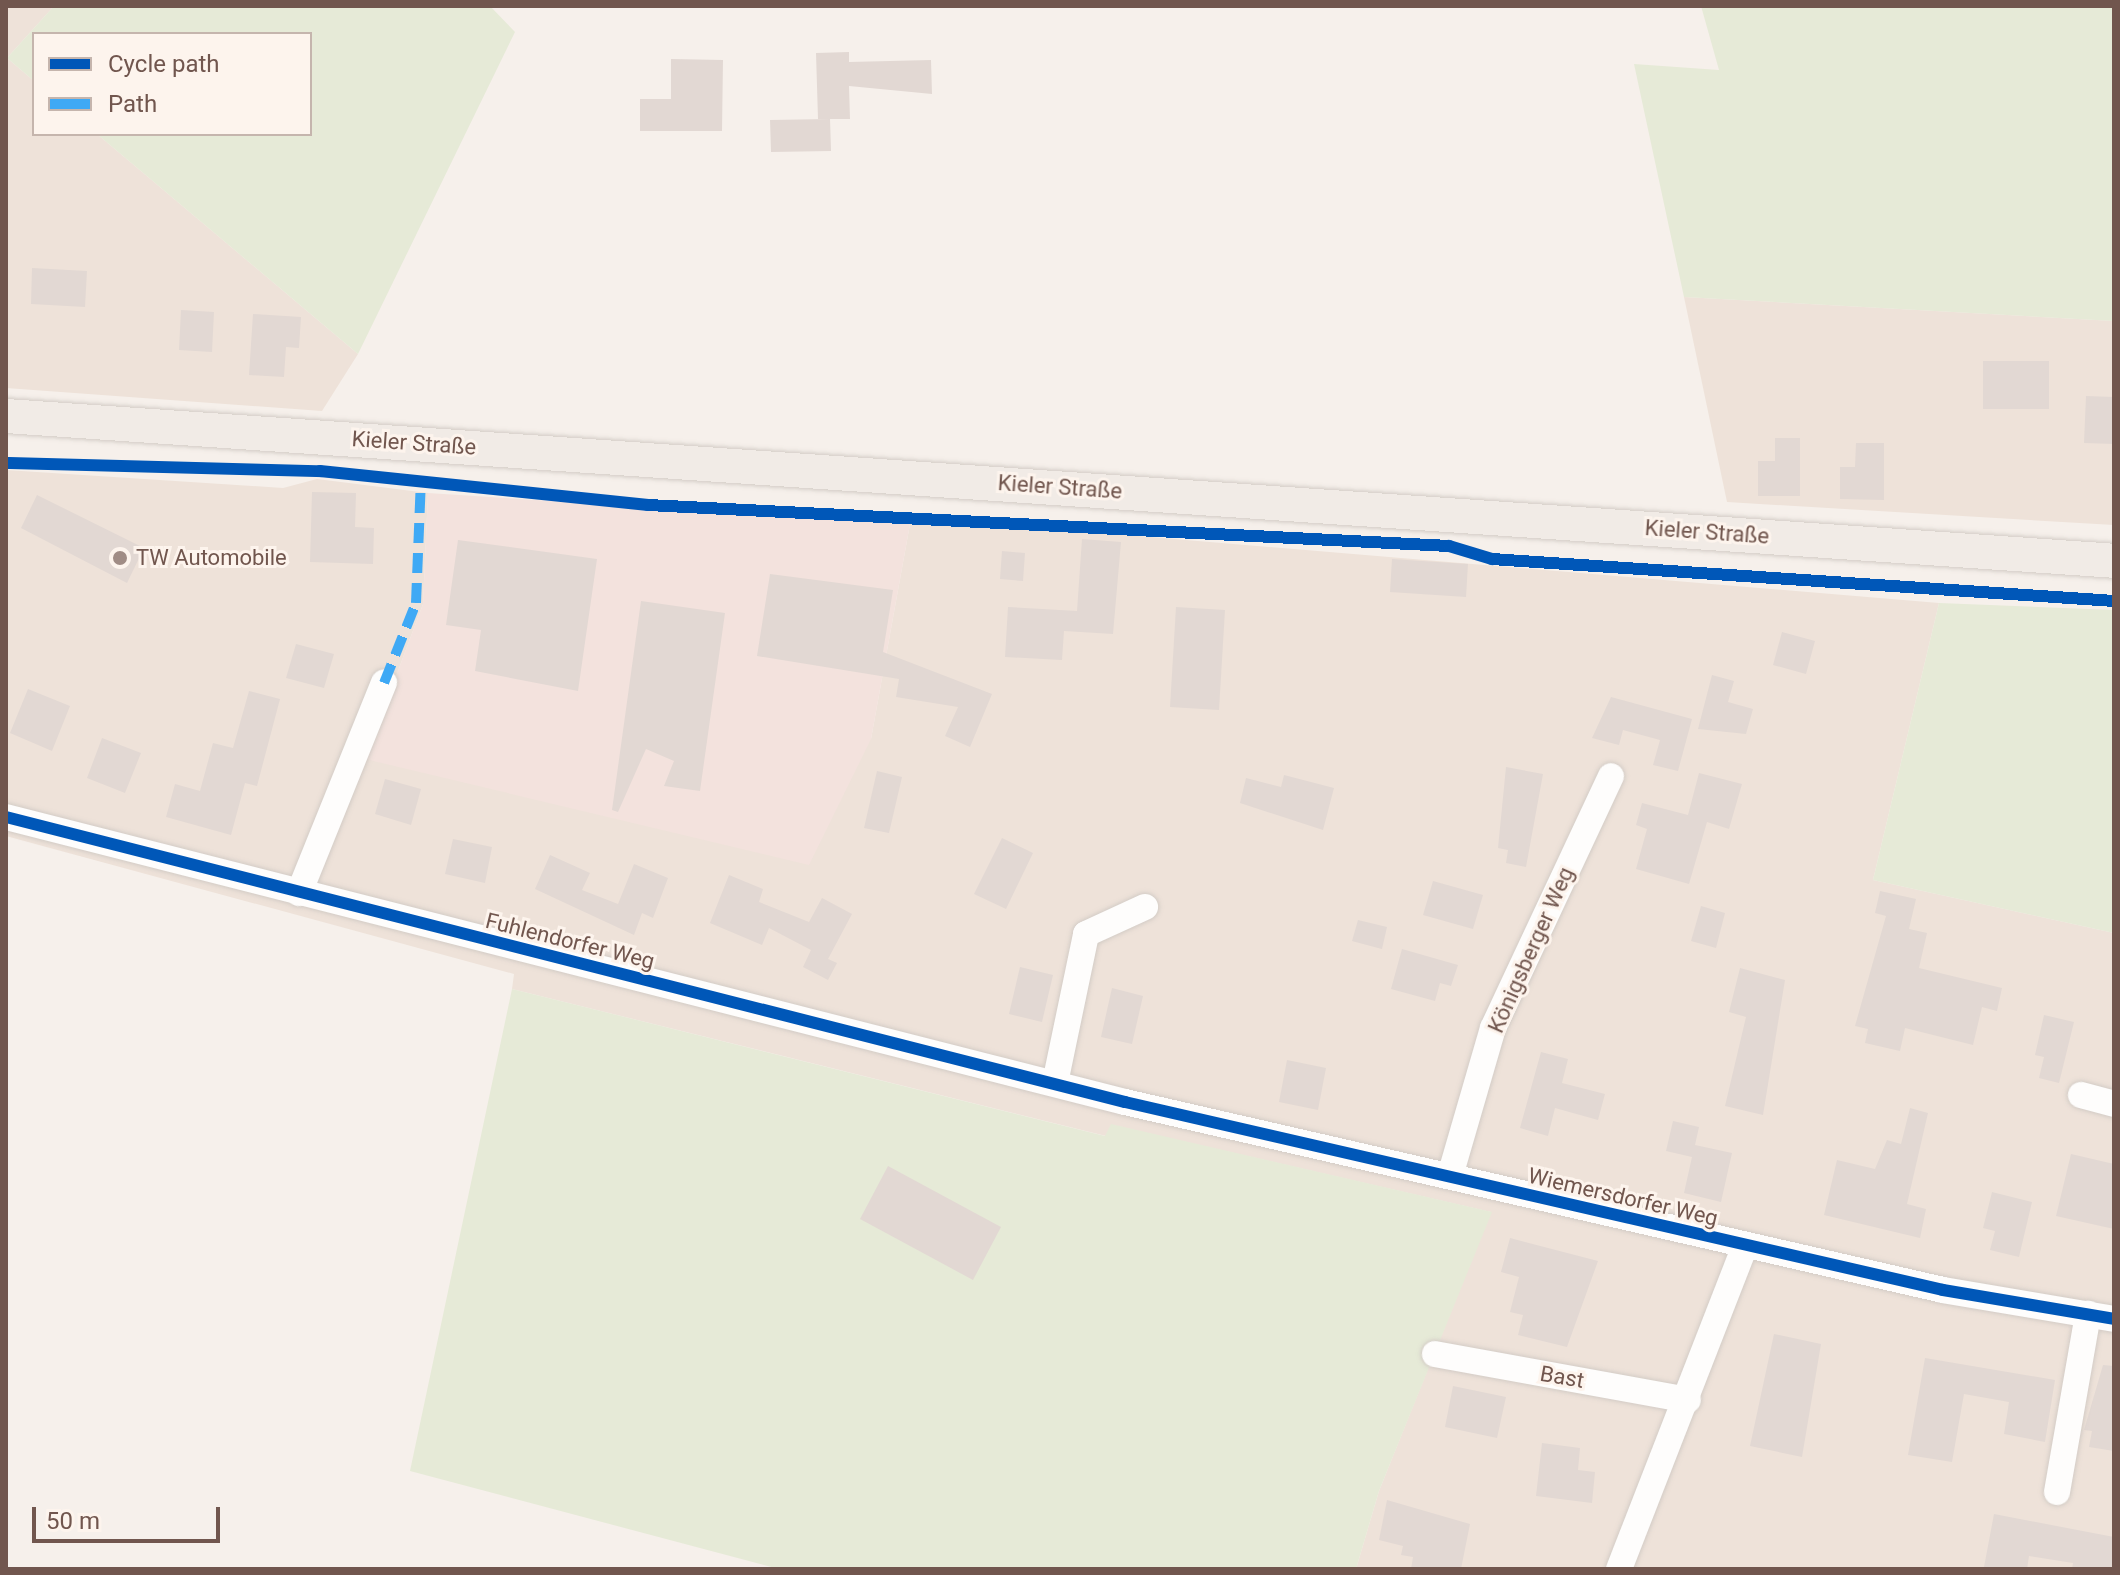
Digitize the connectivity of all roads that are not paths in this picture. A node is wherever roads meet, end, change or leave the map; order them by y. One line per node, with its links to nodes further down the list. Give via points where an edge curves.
1 (6, 416): 2 (main road, Kieler Straße)
2 (2114, 561)
3 (384, 683): 6 (street)
4 (1611, 776): 12 (street, Königsberger Weg, via 1493,1028)
5 (6, 817): 6 (street, Fuhlendorfer Weg)
6 (299, 893): 8 (street, Fuhlendorfer Weg)
7 (1145, 907): 8 (street, via 1086,934)
8 (1055, 1083): 10 (street, Fuhlendorfer Weg)
9 (2081, 1095): 11 (street)
10 (1125, 1102): 12 (street, Wiemersdorfer Weg)
11 (2114, 1104)
12 (1450, 1176): 13 (street, Wiemersdorfer Weg)
13 (1745, 1246): 14 (street, Wiemersdorfer Weg); 17 (street)
14 (2088, 1314): 15 (street, Wiemersdorfer Weg); 18 (street)
15 (2114, 1319)
16 (1435, 1354): 17 (street, Bast)
17 (1688, 1400): 19 (street)
18 (2057, 1492)
19 (1619, 1569)

